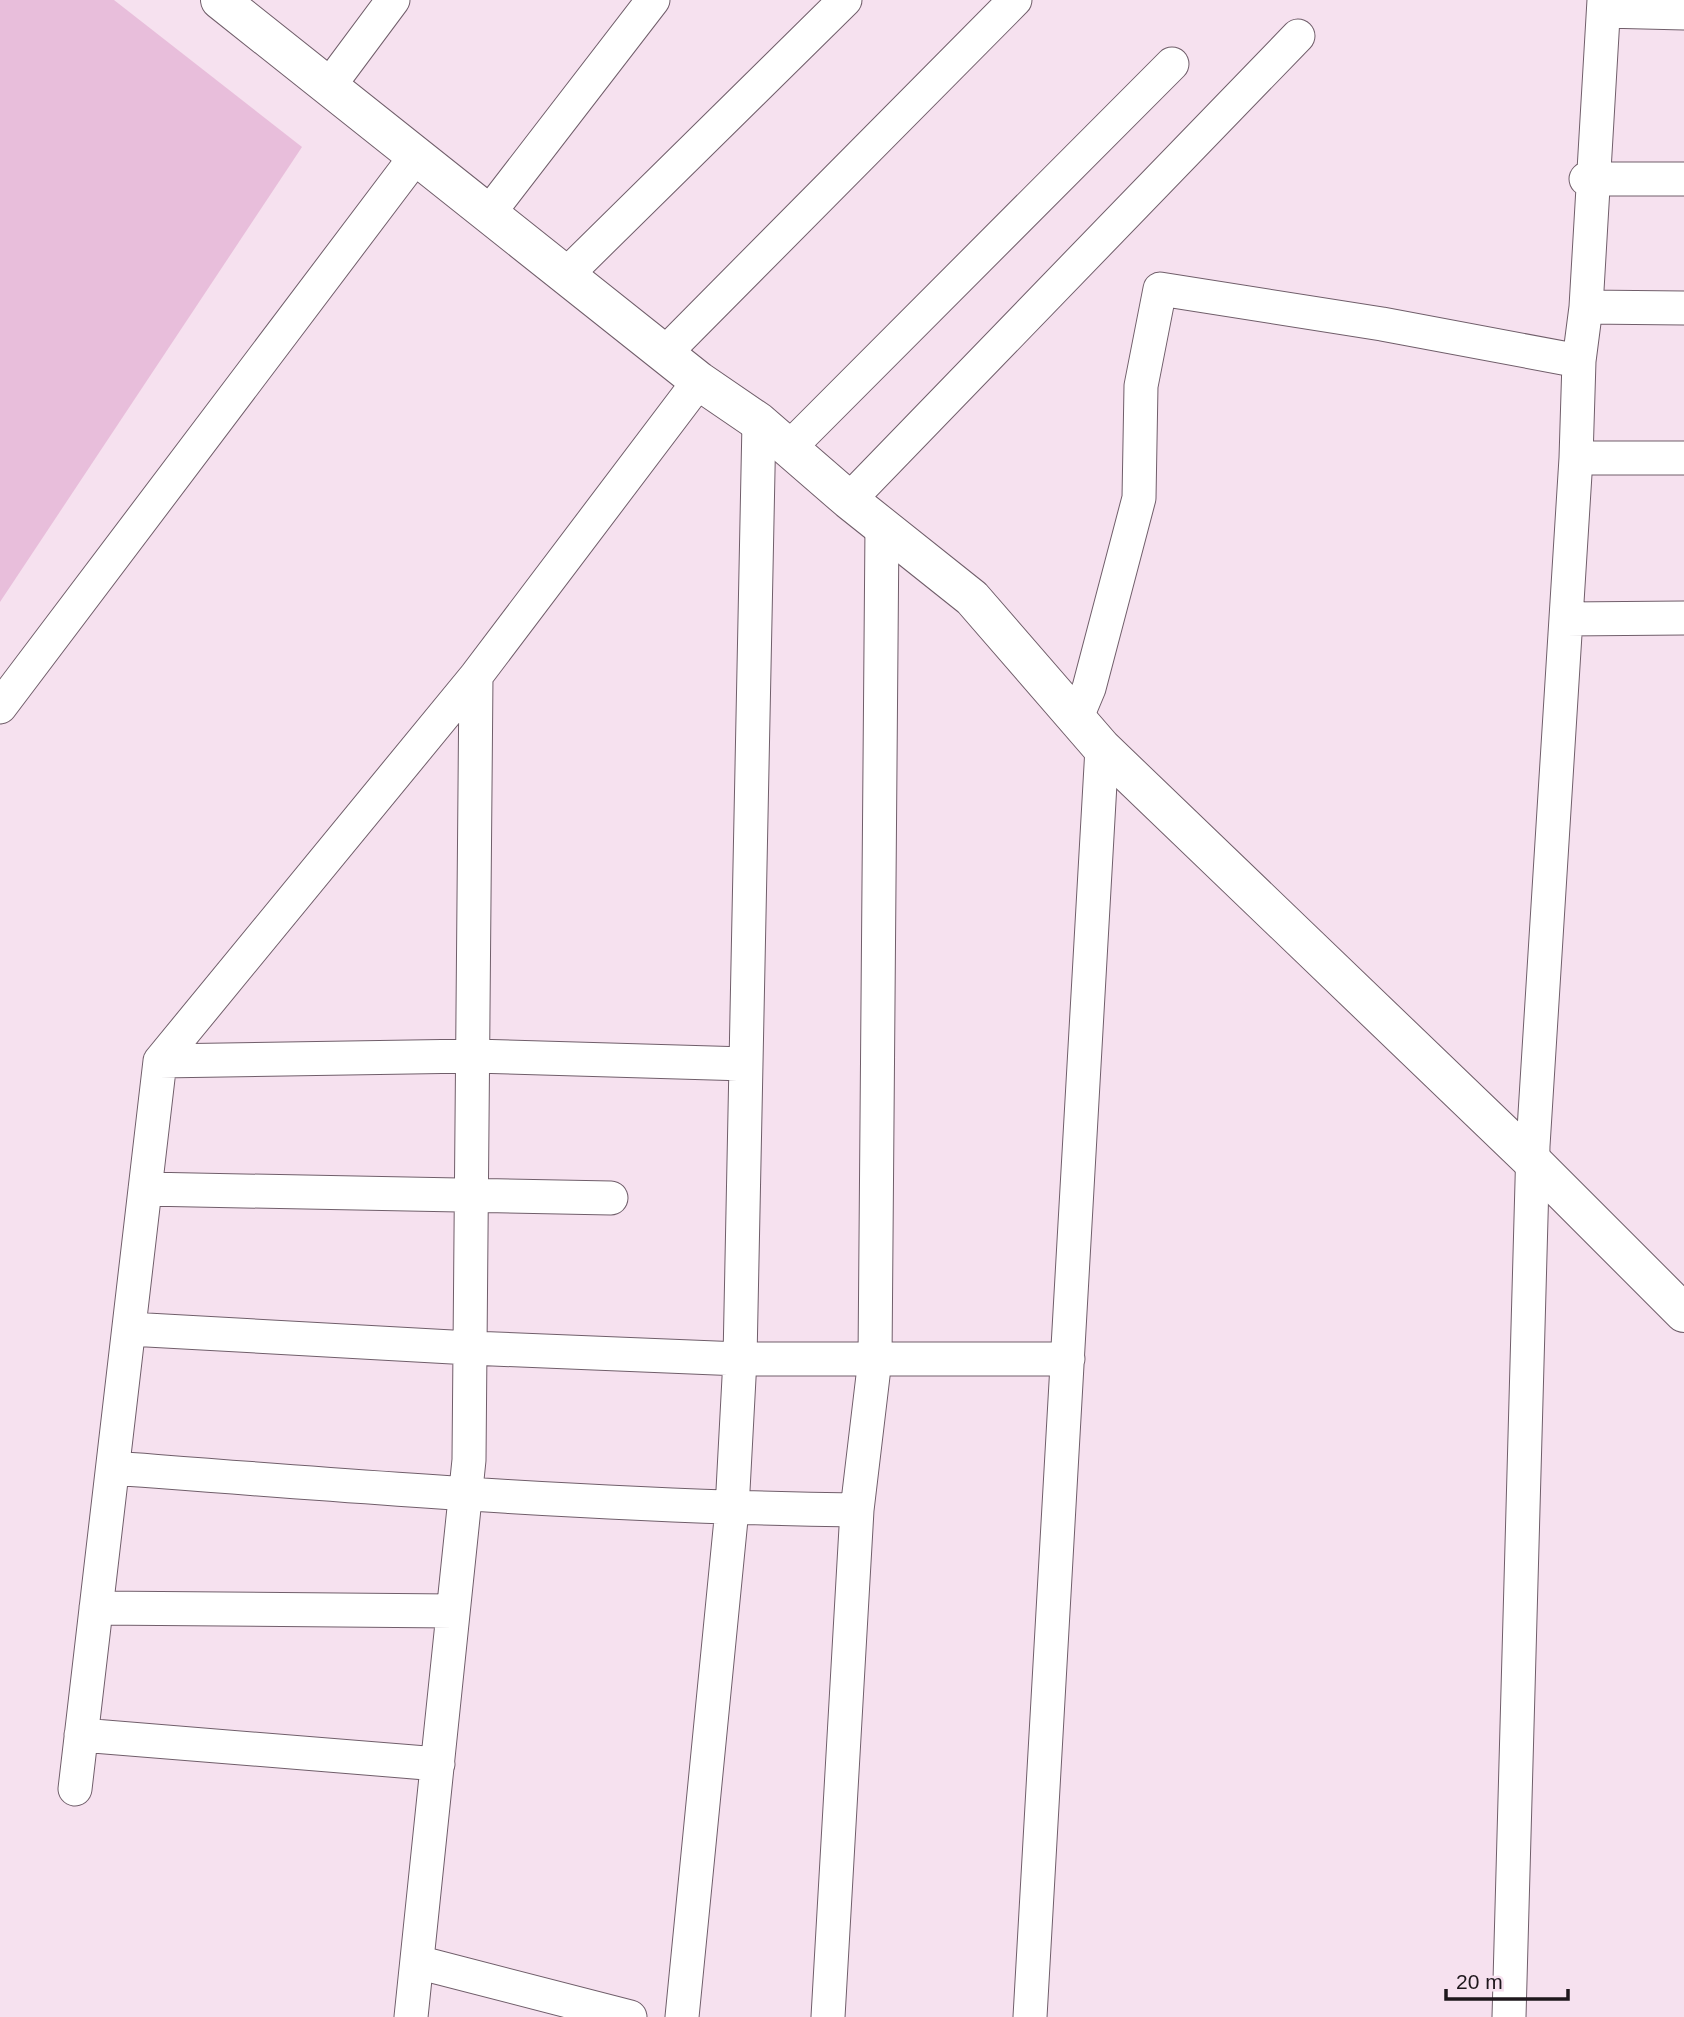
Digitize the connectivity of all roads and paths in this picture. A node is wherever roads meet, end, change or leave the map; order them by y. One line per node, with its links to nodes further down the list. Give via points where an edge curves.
1 (220, 0): 10 (street)
2 (393, 0): 10 (street)
3 (653, 0): 14 (street)
4 (845, 0): 15 (street)
5 (1014, 0): 18 (street)
6 (1604, 5): 7 (street); 12 (street)
7 (1684, 13)
8 (1298, 36): 25 (street)
9 (1172, 64): 22 (street)
10 (329, 86): 11 (street)
11 (416, 156): 14 (street); 30 (street)
12 (1590, 179): 13 (street); 16 (street)
13 (1684, 179)
14 (489, 213): 15 (street)
15 (566, 275): 18 (street)
16 (1586, 307): 17 (street); 19 (street)
17 (1684, 308)
18 (665, 353): 20 (street)
19 (1579, 360): 23 (street); 31 (street, via 1160,289 1141,386 1139,498 1089,688)
20 (699, 381): 21 (street); 29 (street)
21 (759, 422): 22 (street); 35 (street)
22 (790, 447): 25 (street)
23 (1576, 458): 24 (street); 28 (street)
24 (1684, 458)
25 (849, 500): 26 (street)
26 (883, 527): 31 (street, via 972,598); 44 (street)
27 (1684, 618): 28 (street)
28 (1566, 619): 36 (street)
29 (476, 676): 33 (street); 34 (street)
30 (0, 707)
31 (1076, 719): 32 (street)
32 (1101, 748): 36 (street); 45 (street)
33 (473, 1056): 34 (street); 35 (street); 38 (street)
34 (160, 1061): 37 (street)
35 (746, 1064): 43 (street)
36 (1534, 1162): 40 (street); 61 (street)
37 (145, 1189): 38 (street); 41 (street)
38 (471, 1195): 39 (street); 42 (street)
39 (611, 1198)
40 (1684, 1313)
41 (129, 1329): 42 (street); 46 (street)
42 (470, 1348): 43 (street); 47 (street)
43 (740, 1359): 44 (street); 48 (street)
44 (875, 1359): 45 (street); 49 (street)
45 (1068, 1359): 60 (street)
46 (113, 1468): 47 (street); 50 (street)
47 (465, 1496): 48 (street); 51 (street)
48 (732, 1509): 49 (street); 58 (street)
49 (857, 1510): 59 (street)
50 (96, 1608): 51 (street); 52 (street)
51 (453, 1611): 53 (street)
52 (81, 1735): 53 (street); 54 (street)
53 (438, 1764): 55 (street)
54 (75, 1789)
55 (417, 1962): 56 (street); 57 (street)
56 (411, 2017)
57 (630, 2017)
58 (682, 2017)
59 (828, 2017)
60 (1030, 2017)
61 (1509, 2017)

